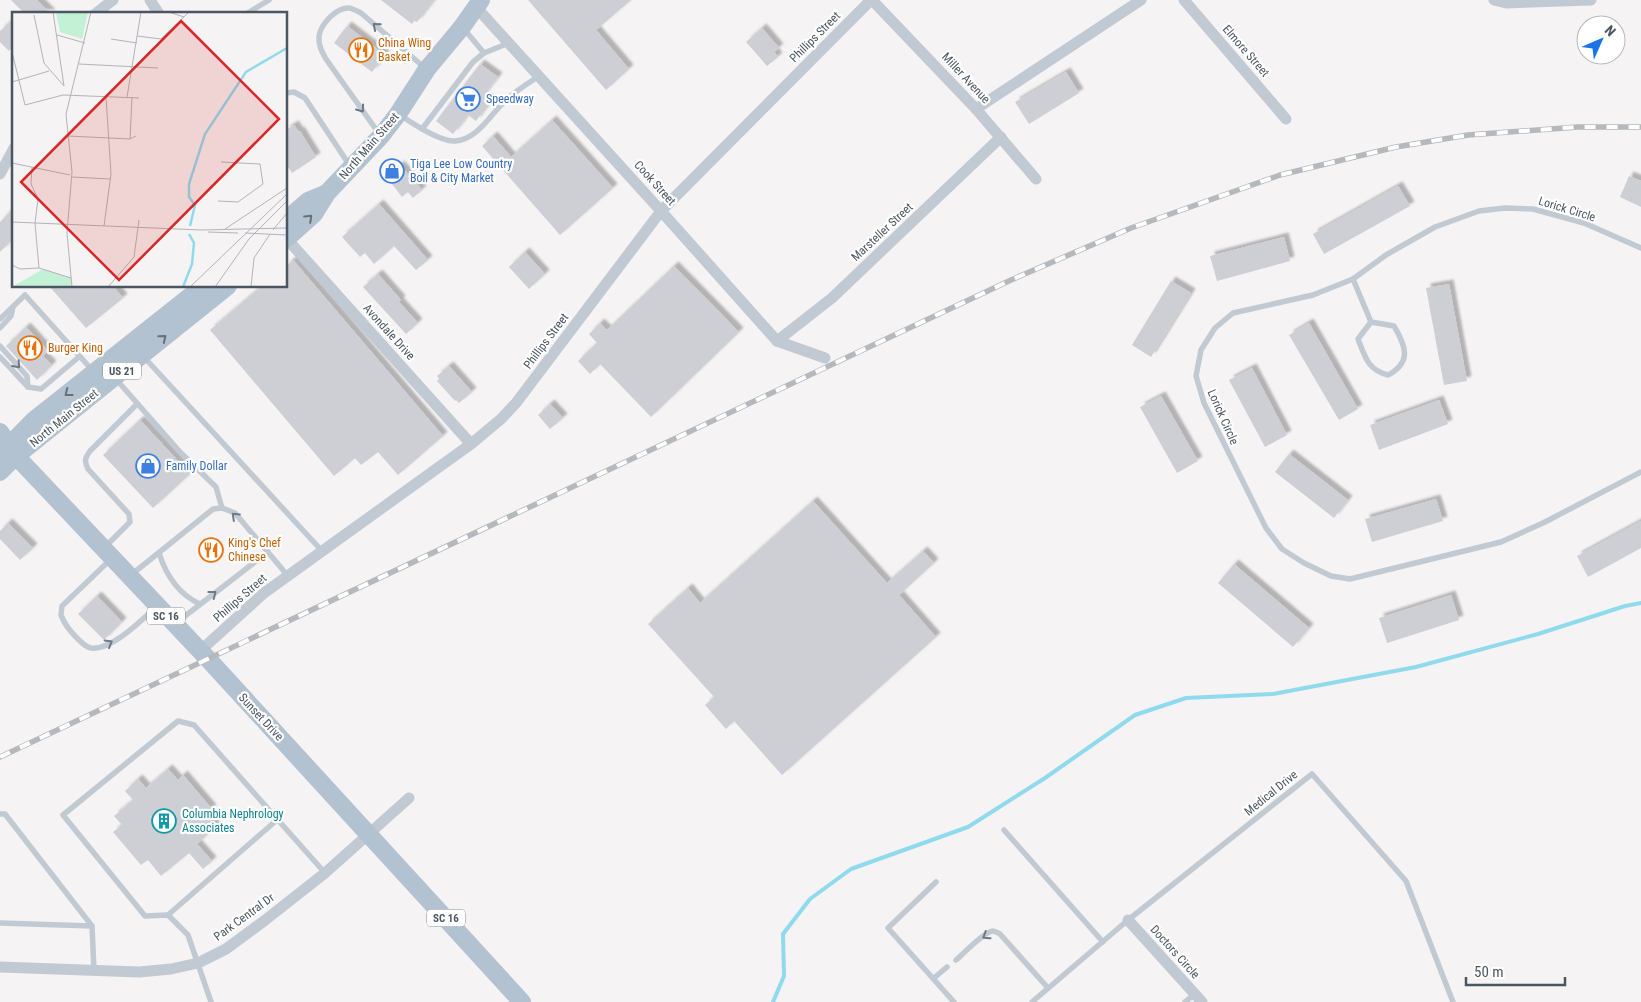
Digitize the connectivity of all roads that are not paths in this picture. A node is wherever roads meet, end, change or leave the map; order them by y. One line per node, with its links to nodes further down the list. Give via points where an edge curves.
1 (113, 0): 10 (street)
2 (150, 0): 11 (street)
3 (269, 0): 12 (lane)
4 (872, 0): 19 (street, Miller Avenue); 30 (street, Phillips Street)
5 (1141, 0): 19 (street)
6 (1184, 0): 21 (street, Elmore Street)
7 (1494, 0): 8 (street, via 1506,3)
8 (1592, 0)
9 (478, 3): 13 (main road, North Main Street); 14 (street, Cook Street)
10 (98, 12)
11 (158, 12)
12 (249, 12)
13 (462, 27): 15 (lane); 16 (main road, North Main Street)
14 (509, 43): 15 (lane); 17 (street, Cook Street)
15 (484, 52): 22 (lane)
16 (426, 69): 20 (main road, North Main Street); 23 (lane, one-way to 23, via 351,8 333,15 322,28 320,48 326,59)
17 (539, 76): 22 (lane, via 504,101 469,137 454,142); 30 (street, Cook Street)
18 (288, 93): 26 (lane, via 305,98)
19 (976, 109): 24 (street, Miller Avenue)
20 (398, 114): 22 (lane); 23 (main road, North Main Street)
21 (1286, 119)
22 (422, 129)
23 (381, 136): 26 (main road, North Main Street)
24 (1001, 137): 28 (street, Miller Avenue); 42 (street, Marsteller Street, via 832,298)
25 (12, 152): 27 (street)
26 (351, 168): 29 (main road, North Main Street)
27 (0, 174)
28 (1036, 179)
29 (327, 193): 31 (main road, North Main Street, via 308,201); 32 (main road, North Main Street, one-way to 29, via 314,214)
30 (662, 211): 42 (street, Cook Street); 52 (street, Phillips Street, via 516,403)
31 (288, 216)
32 (288, 237)
33 (288, 241): 52 (street, Avondale Drive)
34 (1641, 248): 35 (lane, Lorick Circle, via 1584,223 1533,209 1505,208 1479,211 1435,228)
35 (1353, 279): 40 (lane); 55 (lane, Lorick Circle, via 1313,295 1233,314 1215,328 1201,350 1196,376 1204,403 1266,528 1282,550 1331,576 1350,580 1501,542)
36 (200, 288): 48 (main road, North Main Street / US 21)
37 (226, 288): 44 (main road, North Main Street / US 21, one-way to 37)
38 (13, 307): 39 (lane); 41 (lane, via 11,316); 45 (lane, via 25,295)
39 (0, 319)
40 (1371, 322): 40 (lane, via 1394,326 1403,341 1404,362 1388,375 1377,372 1366,359 1358,339)
41 (0, 328)
42 (777, 341): 47 (street, Cook Street)
43 (0, 346): 50 (lane, one-way to 50, via 28,376)
44 (142, 355): 49 (main road, North Main Street / US 21); 57 (lane)
45 (80, 356): 48 (lane); 50 (lane, via 42,389)
46 (0, 357): 50 (lane)
47 (825, 358)
48 (94, 372): 53 (main road, North Main Street / US 21, one-way to 53)
49 (115, 377): 51 (lane); 53 (main road, North Main Street / US 21)
50 (28, 388)
51 (137, 404): 56 (lane, via 216,486); 59 (lane, via 90,451 84,463 128,514 130,522)
52 (471, 444): 57 (street, Phillips Street)
53 (6, 447): 54 (main road, US 21); 59 (main road, Sunset Drive / SC 16)
54 (0, 472)
55 (1641, 472)
56 (222, 508): 58 (lane, one-way to 56, via 234,513); 60 (lane, via 213,509)
57 (322, 551): 62 (street, Phillips Street)
58 (268, 552): 62 (lane); 63 (lane, one-way to 58)
59 (108, 553): 61 (main road, Sunset Drive / SC 16); 64 (lane, one-way to 64, via 60,610 66,626 77,638 93,648 105,646)
60 (159, 553): 61 (lane); 63 (lane, via 163,567 177,588 188,599)
61 (130, 576): 64 (main road, Sunset Drive / SC 16)
62 (288, 576): 66 (street, Phillips Street, via 264,593)
63 (200, 604): 65 (lane)
64 (157, 606): 65 (main road, Sunset Drive / SC 16)
65 (174, 624): 66 (main road, Sunset Drive / SC 16)
66 (200, 651): 71 (main road, Sunset Drive / SC 16)
67 (409, 798): 71 (street, Park Central Dr)
68 (0, 814): 77 (lane, via 5,814)
69 (278, 819): 72 (lane); 74 (lane); 74 (lane, via 194,725 178,721 63,815 145,916)
70 (1004, 830): 78 (lane)
71 (369, 835): 72 (street, Park Central Dr); 88 (main road, Sunset Drive / SC 16)
72 (325, 873): 80 (street, Park Central Dr, via 226,949)
73 (936, 882): 84 (lane, via 888,928)
74 (168, 915): 80 (lane, via 188,935)
75 (1128, 920): 78 (lane, Medical Drive); 86 (street, Doctors Circle); 92 (lane, Medical Drive, via 1312,774 1406,881)
76 (0, 924): 77 (lane)
77 (92, 926): 83 (lane)
78 (1102, 942): 85 (lane, Medical Drive)
79 (956, 960): 85 (lane, one-way to 79, via 1000,934 991,931)
80 (198, 963): 83 (street, Park Central Dr, via 139,972); 87 (lane)
81 (0, 967): 83 (street, Park Central Dr)
82 (947, 967): 84 (lane)
83 (94, 971)
84 (934, 978): 89 (lane)
85 (1048, 988): 90 (lane, Medical Drive)
86 (1198, 998): 91 (lane)
87 (211, 1002)
88 (522, 1002)
89 (954, 1002)
90 (1032, 1002)
91 (1185, 1002)
92 (1453, 1002)

